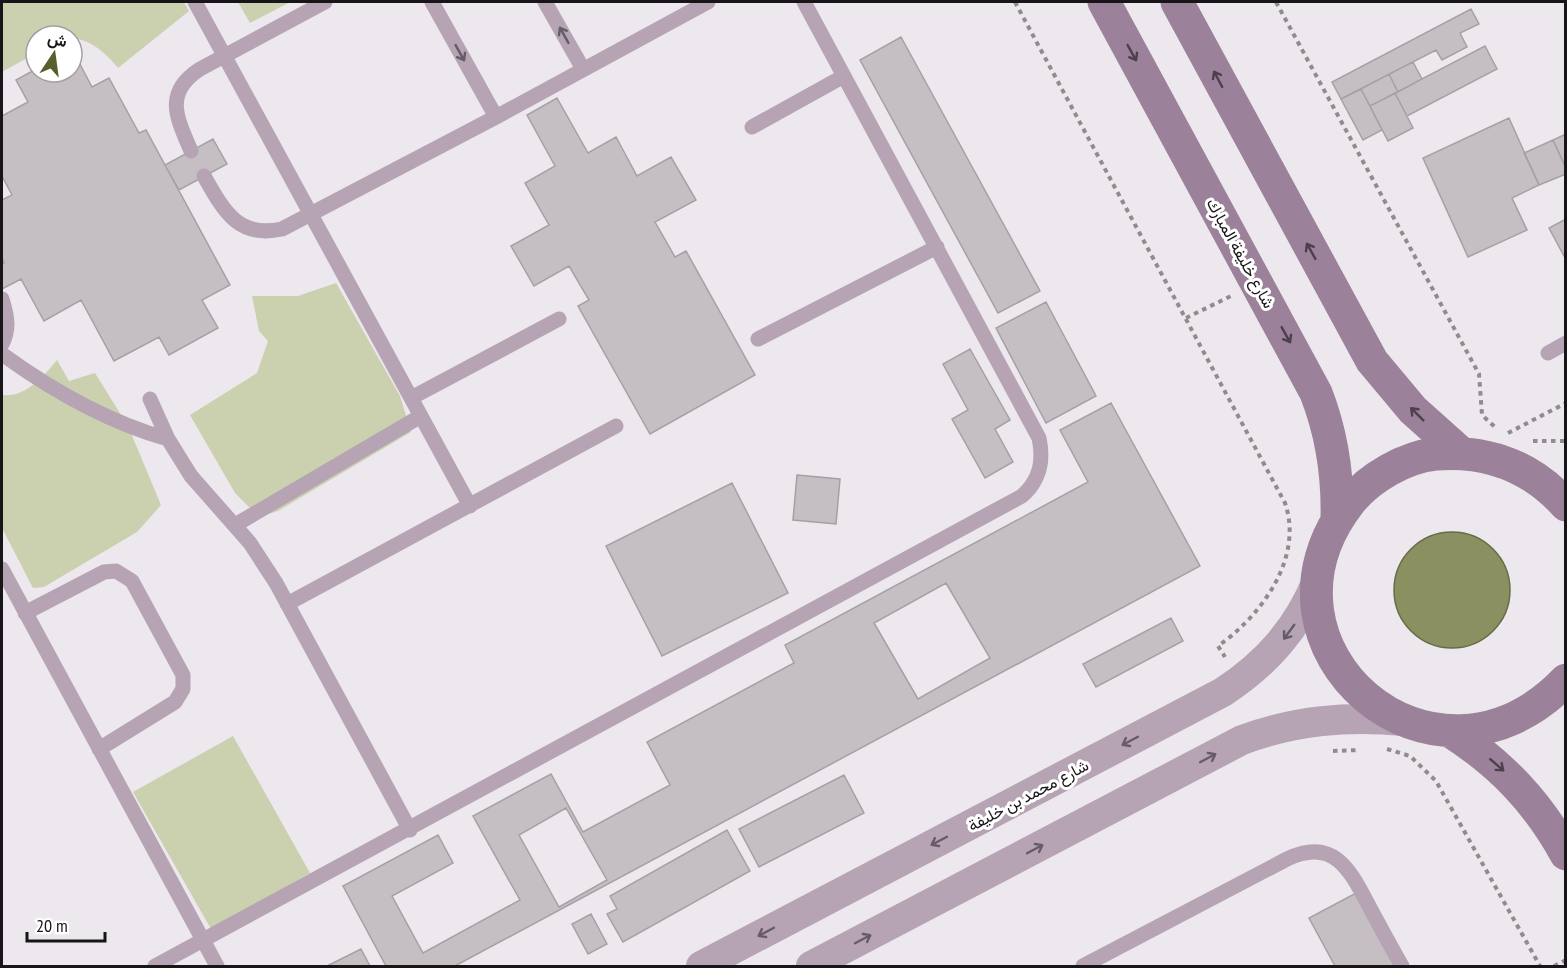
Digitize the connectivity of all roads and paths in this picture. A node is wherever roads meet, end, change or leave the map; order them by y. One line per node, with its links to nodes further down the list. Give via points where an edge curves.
1 (195, 2): 11 (lane)
2 (325, 2): 11 (lane)
3 (432, 2): 14 (lane, one-way to 14)
4 (545, 2): 12 (lane, one-way to 4)
5 (708, 2): 12 (lane)
6 (804, 2): 13 (lane)
7 (1015, 2): 22 (path)
8 (1104, 2): 42 (main road, شارع خليفة المبارك, one-way to 42, via 1316,393 1336,467)
9 (1176, 2): 38 (main road, one-way to 9, via 1413,410 1366,352)
10 (1276, 2): 34 (path, via 1479,374 1482,415)
11 (224, 55): 16 (lane, via 190,75 178,93 176,115); 18 (lane)
12 (584, 69): 14 (lane)
13 (844, 76): 15 (lane); 19 (lane)
14 (496, 117): 18 (lane)
15 (752, 128)
16 (191, 151)
17 (204, 176): 18 (lane, via 223,209 249,228 282,229)
18 (311, 214): 29 (lane)
19 (937, 247): 24 (lane); 57 (lane, via 1039,438 1041,464 1031,488)
20 (1231, 295): 22 (path)
21 (2, 298): 25 (lane, via 7,333)
22 (1186, 318): 49 (path, via 1290,518 1290,539 1275,582 1250,619 1218,646)
23 (559, 319): 29 (lane)
24 (758, 339)
25 (2, 344)
26 (1566, 344): 27 (lane)
27 (1548, 353)
28 (2, 354): 35 (lane, via 98,414)
29 (411, 398): 32 (lane)
30 (150, 399): 35 (lane)
31 (1566, 403): 34 (path)
32 (421, 416): 41 (lane); 43 (lane)
33 (616, 426): 41 (lane)
34 (1505, 435): 37 (path)
35 (168, 439): 43 (lane, via 191,476)
36 (1566, 441): 37 (path)
37 (1519, 448): 38 (main road, via 1497,459); 39 (main road); 40 (main road, via 1536,477)
38 (1460, 452): 42 (main road, via 1403,463 1355,495)
39 (1566, 469)
40 (1566, 505)
41 (470, 506): 47 (lane)
42 (1337, 518): 45 (main road, via 1324,548)
43 (235, 525): 47 (lane, via 264,563)
44 (2, 569): 46 (lane)
45 (1317, 581): 49 (street, شارع محمد بن خليفة, one-way to 49, via 1287,636); 51 (main road, via 1325,641 1339,668 1359,692)
46 (5, 585): 48 (lane)
47 (287, 604): 57 (lane)
48 (25, 613): 53 (lane); 53 (lane, via 104,572 116,571 132,581 183,675 183,689 175,702)
49 (1241, 680): 63 (street, شارع محمد بن خليفة, one-way to 63)
50 (1566, 680): 52 (main road, via 1527,713 1503,724)
51 (1404, 721): 52 (main road); 64 (street, one-way to 51, via 1242,740 1323,719)
52 (1450, 731): 58 (main road, one-way to 58, via 1484,754 1522,789 1542,813)
53 (99, 749): 59 (lane)
54 (1384, 749): 67 (path, via 1410,756 1436,781)
55 (1361, 750): 56 (path)
56 (1327, 751)
57 (410, 830): 59 (lane)
58 (1566, 854)
59 (203, 941): 61 (lane); 62 (lane)
60 (1566, 960): 68 (path)
61 (155, 966)
62 (216, 966)
63 (701, 966)
64 (811, 966)
65 (1083, 966): 66 (lane, via 1287,858 1311,851 1324,852 1344,864)
66 (1402, 966)
67 (1540, 966)
68 (1554, 966)

